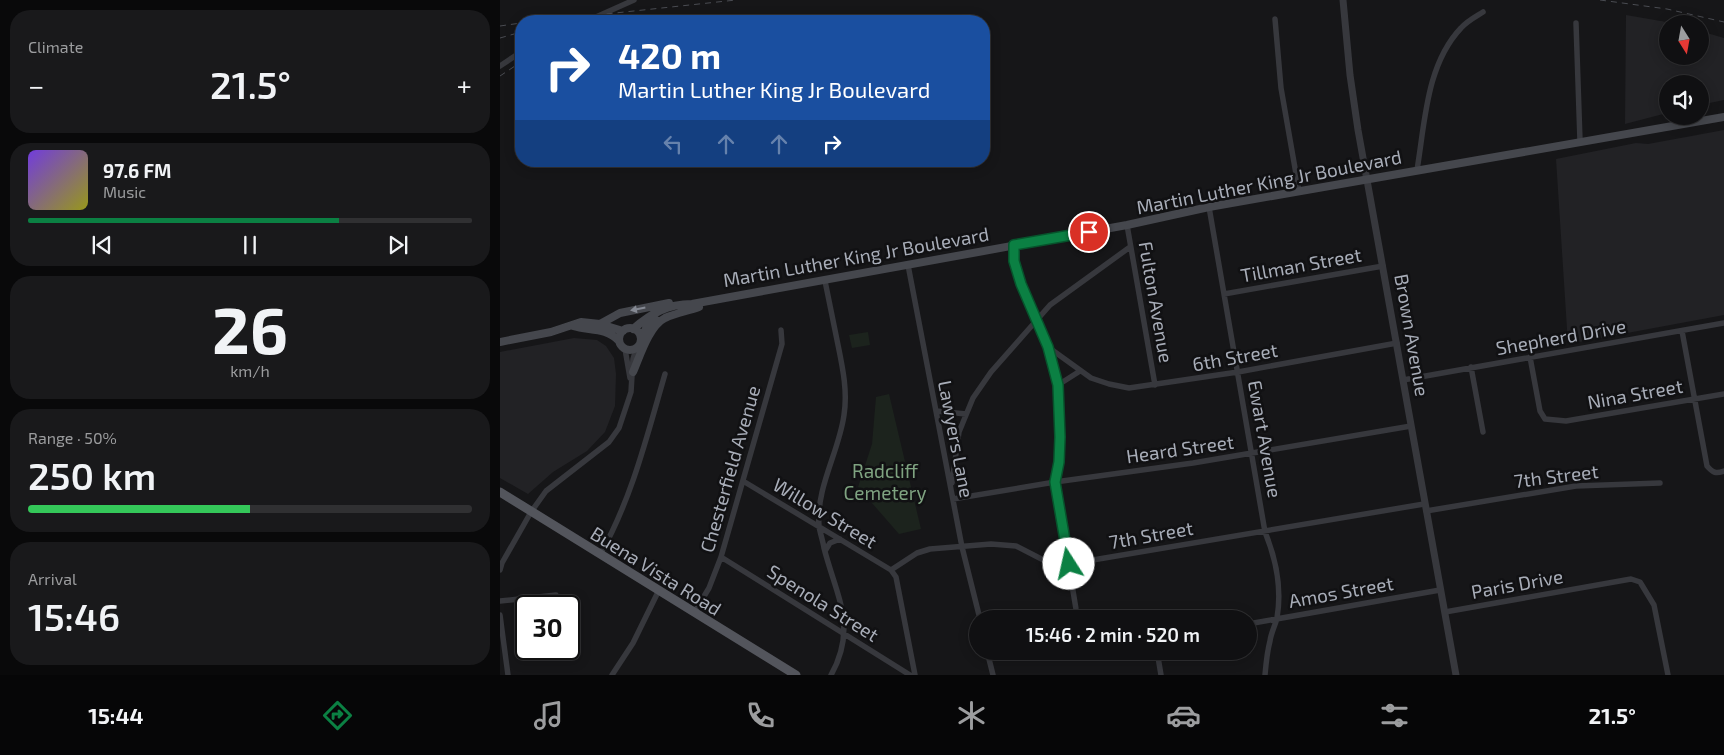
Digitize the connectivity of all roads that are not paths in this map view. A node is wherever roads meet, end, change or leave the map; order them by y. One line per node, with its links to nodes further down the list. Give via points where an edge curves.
1 (634, 0): 4 (street)
2 (1344, 0): 12 (street, Brown Avenue, via 1350,75)
3 (1483, 12): 11 (street, via 1460,28 1438,66 1430,92)
4 (600, 15)
5 (1275, 19): 13 (street, via 1281,88)
6 (1576, 23): 10 (street)
7 (515, 56): 8 (street)
8 (500, 66)
9 (1724, 117): 10 (main road, Martin Luther King Jr Boulevard)
10 (1580, 141): 11 (main road, Martin Luther King Jr Boulevard)
11 (1417, 170): 12 (main road, Martin Luther King Jr Boulevard)
12 (1367, 178): 13 (main road, Martin Luther King Jr Boulevard); 19 (street, Brown Avenue)
13 (1299, 191): 14 (main road, Martin Luther King Jr Boulevard)
14 (1209, 207): 15 (main road, Martin Luther King Jr Boulevard); 21 (street, Ewart Avenue)
15 (1127, 225): 16 (main road, Martin Luther King Jr Boulevard); 17 (street, Fulton Avenue)
16 (1014, 245): 18 (main road, Martin Luther King Jr Boulevard); 25 (street, via 1014,261)
17 (1130, 247): 25 (street, via 1050,305); 49 (street, Fulton Avenue)
18 (908, 265): 20 (main road, Martin Luther King Jr Boulevard); 52 (street, Lawyers Lane)
19 (1383, 266): 21 (street, Tillman Street); 36 (street, Brown Avenue)
20 (825, 281): 22 (main road, Martin Luther King Jr Boulevard); 66 (street, via 844,373 845,402 842,427 821,496)
21 (1224, 294): 44 (street, Ewart Avenue)
22 (712, 301): 23 (main road, Martin Luther King Jr Boulevard); 43 (main road, via 656,324)
23 (703, 302): 24 (main road, Martin Luther King Jr Boulevard); 27 (main road, Martin Luther King Jr Boulevard, one-way to 27, via 684,300 633,310)
24 (692, 304): 29 (main road, Martin Luther King Jr Boulevard, via 666,308); 33 (main road, Martin Luther King Jr Boulevard, via 647,326)
25 (1036, 320): 37 (street); 53 (street, via 991,372)
26 (1724, 323): 32 (street, Shepherd Drive)
27 (600, 324): 28 (main road, Martin Luther King Jr Boulevard, via 581,322); 31 (main road, Martin Luther King Jr Boulevard)
28 (573, 326): 34 (main road, Martin Luther King Jr Boulevard, via 604,331); 35 (main road, Martin Luther King Jr Boulevard)
29 (633, 329): 31 (main road); 33 (main road)
30 (781, 330): 58 (street, Chesterfield Avenue, via 782,344)
31 (623, 331): 34 (main road)
32 (1682, 331): 40 (street, Shepherd Drive); 51 (street)
33 (641, 340): 39 (main road)
34 (619, 341): 38 (main road)
35 (500, 342)
36 (1397, 343): 44 (street, 6th Street); 46 (street, Brown Avenue)
37 (1048, 347): 42 (street, 6th Street); 48 (street)
38 (625, 349): 39 (main road); 47 (street)
39 (636, 349): 43 (street)
40 (1530, 357): 41 (street, Shepherd Drive); 51 (street, Nina Street, via 1540,411 1545,419 1566,421)
41 (1472, 367): 46 (street, Shepherd Drive); 55 (street)
42 (1080, 371): 48 (street); 49 (street, 6th Street, via 1108,384 1129,388)
43 (633, 372): 47 (street)
44 (1238, 372): 49 (street, 6th Street); 56 (street, Ewart Avenue)
45 (666, 374): 71 (street, via 634,480)
46 (1403, 380): 54 (street, Brown Avenue)
47 (631, 383): 65 (street, via 619,428 609,442 546,491)
48 (1058, 385): 59 (street, via 1060,437)
49 (1155, 385)
50 (1724, 394): 51 (street, Nina Street)
51 (1696, 399): 57 (street, via 1707,466 1712,472)
52 (936, 411): 53 (street); 61 (street, Lawyers Lane)
53 (966, 414): 61 (street, via 959,432)
54 (1411, 426): 56 (street, Heard Street); 64 (street, Brown Avenue)
55 (1483, 432)
56 (1252, 453): 59 (street, Heard Street); 67 (street, Ewart Avenue)
57 (1724, 472)
58 (743, 481): 66 (street, Willow Street); 72 (street, Chesterfield Avenue)
59 (1055, 482): 63 (street, Heard Street); 73 (street)
60 (1660, 483): 64 (street, 7th Street, via 1576,486)
61 (951, 490): 63 (street, Lawyers Lane)
62 (500, 492): 65 (main road, Buena Vista Road)
63 (953, 499): 69 (street, Lawyers Lane)
64 (1425, 508): 67 (street, 7th Street); 77 (street, Brown Avenue)
65 (531, 512): 71 (main road, Buena Vista Road); 74 (street)
66 (819, 526): 68 (street, Willow Street); 70 (street)
67 (1265, 532): 73 (street, 7th Street); 85 (street, Ewart Avenue, via 1279,591)
68 (840, 539): 70 (street, via 830,543); 75 (street, Willow Street)
69 (962, 546): 73 (street, 7th Street, via 1016,546 1055,566); 75 (street, 7th Street, via 917,553); 80 (street, Lawyers Lane)
70 (825, 552): 87 (street, via 842,605)
71 (600, 555): 76 (main road, Buena Vista Road)
72 (721, 557): 83 (street, Chesterfield Avenue, via 709,588); 87 (street, Spenola Street)
73 (1069, 564): 81 (street)
74 (500, 570)
75 (891, 570): 95 (street, via 896,577)
76 (659, 590): 83 (main road, Buena Vista Road); 91 (street, via 633,643)
77 (1440, 590): 82 (street, Brown Avenue); 85 (street, Amos Street)
78 (515, 600): 79 (street)
79 (500, 601)
80 (978, 610)
81 (1076, 610)
82 (1445, 612): 99 (street, Brown Avenue); 100 (street, Paris Drive, via 1631,579 1640,582 1654,605)
83 (694, 613): 92 (main road, Buena Vista Road)
84 (500, 615): 90 (street)
85 (1276, 620): 86 (street, Amos Street); 98 (street, Ewart Avenue)
86 (1257, 623)
87 (844, 634): 93 (street, via 841,654); 94 (street, Spenola Street)
88 (990, 660): 96 (street)
89 (1158, 660): 97 (street)
90 (508, 675)
91 (612, 675)
92 (796, 675)
93 (831, 675)
94 (910, 675)
95 (915, 675)
96 (993, 675)
97 (1161, 675)
98 (1265, 675)
99 (1456, 675)
100 (1668, 675)

